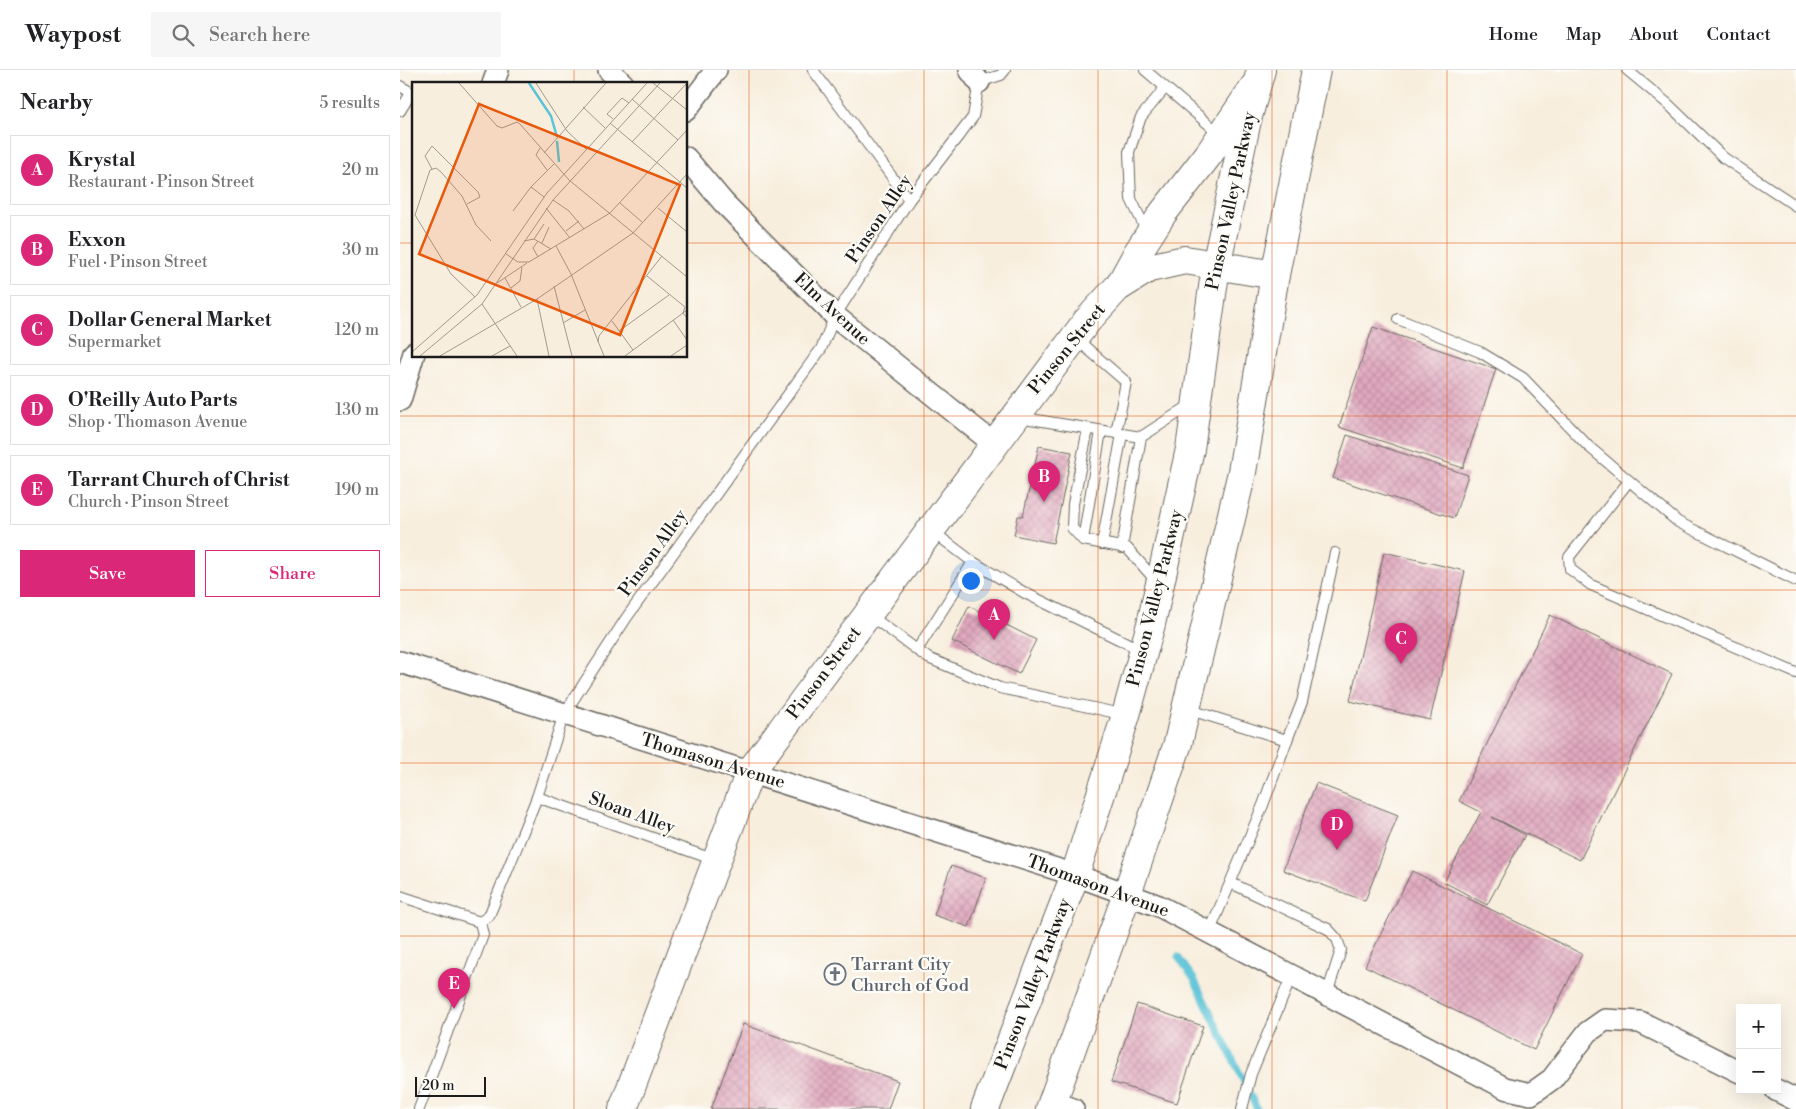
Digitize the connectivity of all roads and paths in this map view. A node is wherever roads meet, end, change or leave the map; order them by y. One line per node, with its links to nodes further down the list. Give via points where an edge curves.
1 (609, 70): 10 (street)
2 (716, 70): 14 (street)
3 (813, 70): 18 (lane)
4 (1005, 70): 8 (lane, Pinson Alley, via 1001,75)
5 (1145, 70): 12 (lane)
6 (1316, 70): 22 (main road)
7 (1627, 70): 19 (lane, via 1724,158)
8 (974, 76): 18 (lane, Pinson Alley, via 973,117)
9 (1259, 76): 16 (main road, Pinson Street); 21 (main road, Pinson Valley Parkway)
10 (621, 82)
11 (400, 86): 13 (lane)
12 (1165, 88): 16 (lane); 20 (lane, via 1141,117 1129,152 1131,199)
13 (412, 94): 15 (lane)
14 (688, 107)
15 (400, 111)
16 (1221, 135): 20 (main road, Pinson Street)
17 (688, 160): 24 (street, Elm Avenue, via 723,202)
18 (909, 200): 24 (lane, Pinson Alley)
19 (1796, 206)
20 (1148, 236): 23 (main road, Pinson Street)
21 (1216, 266): 22 (main road, Pinson Street); 23 (main road, Pinson Street, via 1186,260 1149,268); 29 (main road, Pinson Valley Parkway)
22 (1275, 275): 50 (main road, via 1242,472)
23 (1117, 288): 26 (main road, Pinson Street)
24 (835, 316): 35 (street, Elm Avenue); 51 (lane, Pinson Alley, via 821,349 627,617)
25 (1398, 319): 36 (lane, via 1480,352 1523,378 1588,446)
26 (1074, 338): 30 (main road, Pinson Street); 33 (lane, via 1126,382)
27 (413, 358): 28 (street)
28 (400, 400)
29 (1196, 401): 34 (lane); 44 (main road, Pinson Valley Parkway, via 1190,449)
30 (1014, 416): 31 (lane); 35 (main road, Pinson Street)
31 (1088, 429): 32 (lane); 38 (lane, via 1072,528)
32 (1101, 431): 33 (lane); 38 (lane)
33 (1119, 434): 34 (lane); 39 (lane)
34 (1141, 437): 40 (lane)
35 (994, 444): 37 (main road, Pinson Street)
36 (1629, 481): 43 (lane, via 1678,522); 49 (lane, via 1568,557 1570,569 1591,585)
37 (930, 529): 42 (lane); 45 (main road, Pinson Street)
38 (1083, 540): 39 (lane)
39 (1102, 544): 40 (lane)
40 (1122, 548): 44 (lane, via 1126,548)
41 (1335, 553): 53 (lane, via 1302,702)
42 (973, 562): 46 (lane); 47 (lane, via 1025,593)
43 (1796, 581)
44 (1160, 586): 47 (main road, Pinson Valley Parkway)
45 (867, 614): 46 (lane); 54 (main road, Pinson Street)
46 (917, 650): 52 (lane, via 928,658 1000,688)
47 (1144, 651): 52 (main road, Pinson Valley Parkway)
48 (400, 662): 51 (street, Thomason Avenue)
49 (1796, 673)
50 (1186, 709): 53 (lane); 59 (main road, via 1178,743)
51 (564, 714): 54 (street, Thomason Avenue); 55 (lane, Pinson Alley)
52 (1126, 715): 57 (main road, Pinson Valley Parkway)
53 (1287, 740): 58 (lane)
54 (750, 772): 56 (main road, Pinson Street); 57 (street, Thomason Avenue)
55 (537, 797): 56 (lane, Sloan Alley); 61 (lane, Pinson Alley, via 489,916)
56 (716, 861): 70 (main road, Pinson Street)
57 (1075, 875): 59 (street, Thomason Avenue); 71 (main road, Pinson Valley Parkway)
58 (1231, 883): 62 (lane); 64 (lane, via 1328,929 1337,939 1341,950)
59 (1127, 894): 62 (street, Thomason Avenue, via 1159,906); 68 (main road)
60 (400, 896): 61 (lane)
61 (480, 922): 69 (lane, via 482,935)
62 (1209, 933): 63 (street, Thomason Avenue)
63 (1292, 976): 64 (street, Thomason Avenue); 72 (lane, via 1250,1074)
64 (1327, 994): 65 (street, Thomason Avenue, via 1505,1088 1531,1094 1552,1079 1588,1032 1605,1020 1640,1022)
65 (1736, 1070)
66 (1781, 1092): 67 (street)
67 (1796, 1100)
68 (1059, 1107)
69 (419, 1109)
70 (623, 1109)
71 (985, 1109)
72 (1242, 1109)

